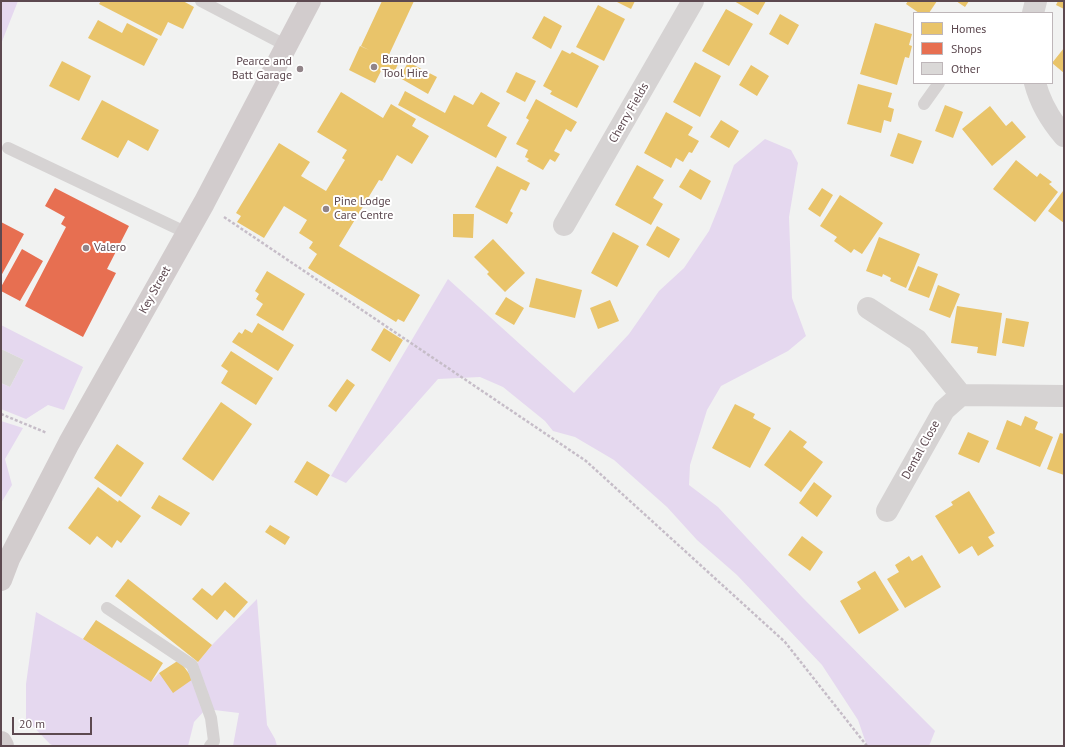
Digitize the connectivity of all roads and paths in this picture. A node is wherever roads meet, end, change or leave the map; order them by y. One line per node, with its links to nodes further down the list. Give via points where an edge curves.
1 (202, 1): 6 (lane)
2 (310, 1): 6 (main road, Key Street)
3 (693, 1): 13 (street, Cherry Fields)
4 (1036, 1): 5 (street)
5 (1033, 12)
6 (287, 46): 12 (main road, Key Street)
7 (938, 84): 9 (lane)
8 (1035, 84): 10 (street, via 1044,105)
9 (924, 104)
10 (1064, 136)
11 (8, 148): 14 (lane)
12 (204, 204): 14 (main road, Key Street); 26 (path, via 586,461 784,642)
13 (564, 225)
14 (187, 233): 19 (main road, Key Street)
15 (868, 308): 16 (street, via 917,340)
16 (961, 396): 17 (street); 20 (street, Dental Close, via 944,410)
17 (1064, 396)
18 (1, 414): 19 (path)
19 (69, 443): 21 (main road, Key Street, via 9,559)
20 (887, 511)
21 (1, 580)
22 (107, 608): 25 (lane, via 192,666 211,718 214,741)
23 (1, 742): 24 (main road)
24 (3, 746)
25 (210, 746)
26 (867, 746)

